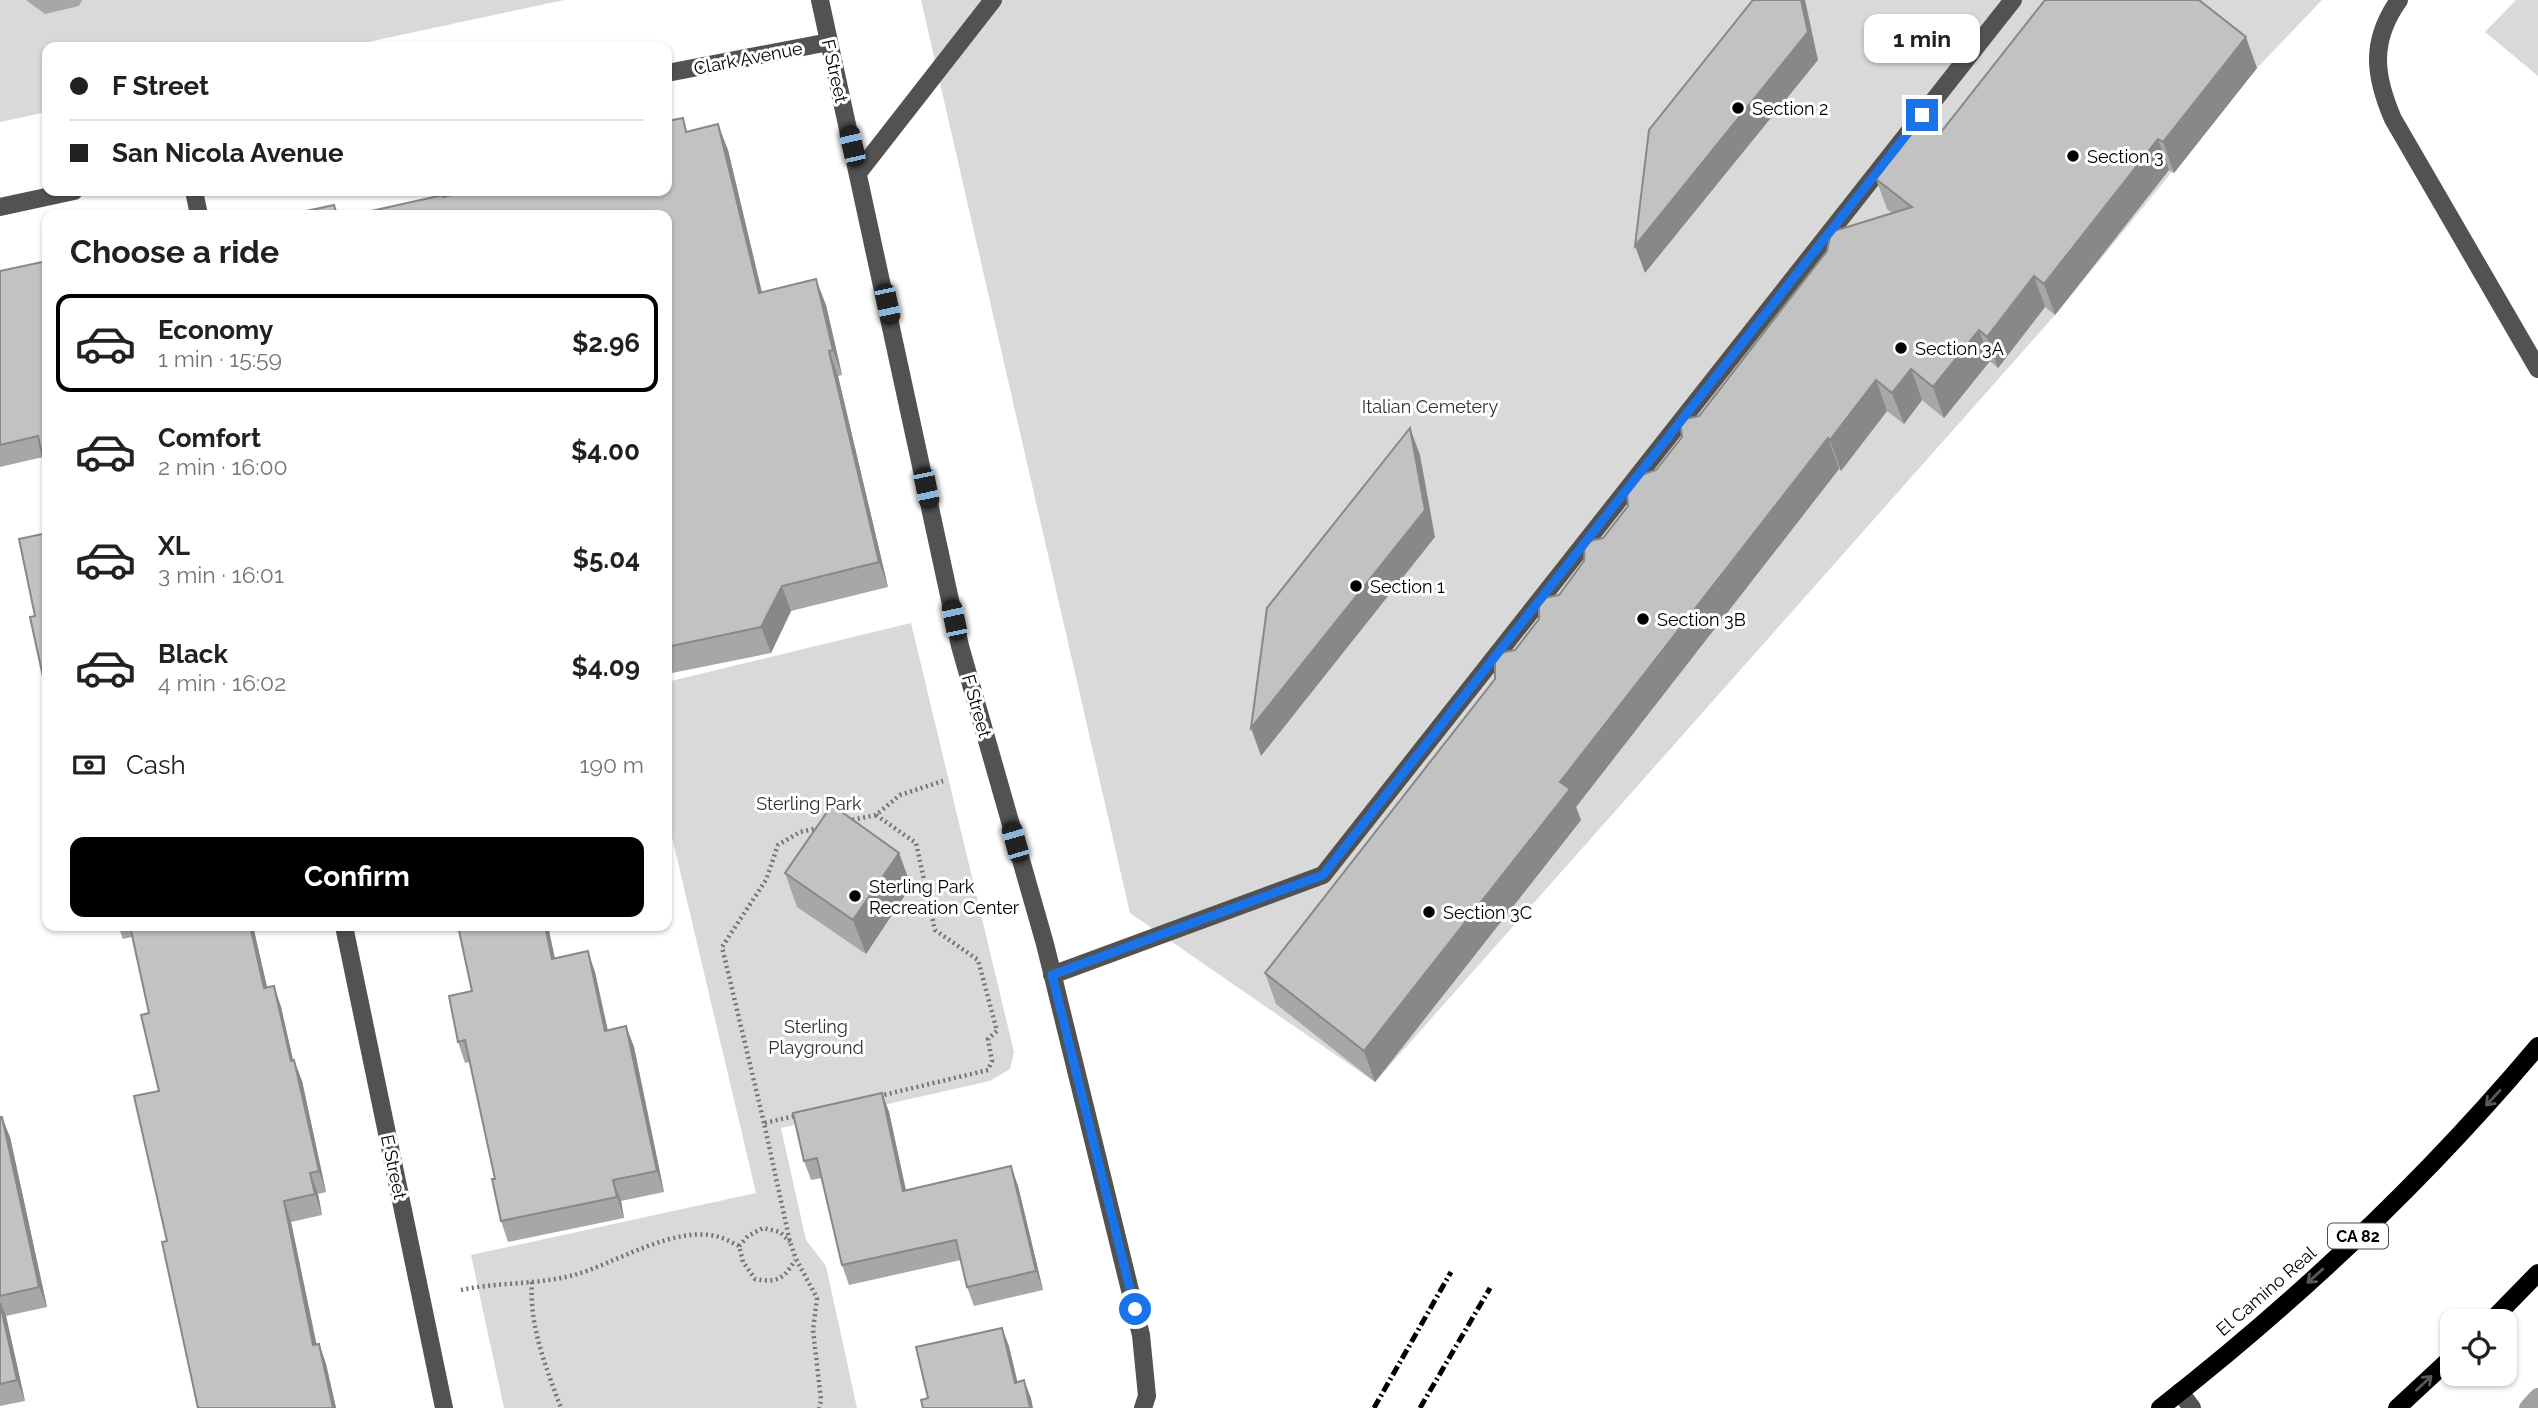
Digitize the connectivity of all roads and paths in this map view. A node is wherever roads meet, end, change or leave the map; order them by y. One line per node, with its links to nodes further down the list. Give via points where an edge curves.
1 (820, 0): 5 (street, F Street)
2 (993, 0): 7 (street)
3 (2013, 0): 16 (street, via 1323,875)
4 (2399, 0): 10 (street, via 2380,35 2377,55 2385,101)
5 (829, 42): 6 (street, Clark Avenue); 7 (street, F Street)
6 (672, 73)
7 (858, 173): 16 (street, F Street, via 960,646)
8 (51, 196): 9 (street)
9 (0, 207)
10 (2538, 369)
11 (943, 781): 12 (path, via 900,795)
12 (876, 815): 13 (path); 18 (path, via 916,843 935,930 978,960 997,1031 988,1039 992,1061 988,1070)
13 (838, 824)
14 (825, 827): 20 (path, via 800,832 778,845 766,880 722,947)
15 (345, 931): 26 (street, E Street)
16 (1052, 975): 33 (street, F Street, via 1141,1335 1147,1396)
17 (2538, 1046): 29 (main road, El Camino Real / CA 82, one-way to 29, via 2379,1216)
18 (867, 1099)
19 (800, 1115): 20 (path)
20 (764, 1123): 21 (path)
21 (790, 1242): 22 (path, via 763,1228); 23 (path)
22 (739, 1247): 23 (path, via 755,1279 772,1282 787,1273); 25 (path, via 717,1236 668,1240 574,1275)
23 (796, 1259): 32 (path, via 817,1298 813,1330)
24 (2538, 1273): 27 (main road)
25 (532, 1282): 26 (path, via 486,1285); 31 (path, via 536,1334)
26 (421, 1299): 30 (street, E Street)
27 (2503, 1309)
28 (2440, 1368): 36 (main road, one-way to 28)
29 (2180, 1392): 34 (main road, El Camino Real / CA 82); 35 (street)
30 (444, 1408)
31 (561, 1408)
32 (819, 1408)
33 (1143, 1408)
34 (2160, 1408)
35 (2192, 1408)
36 (2397, 1408)

